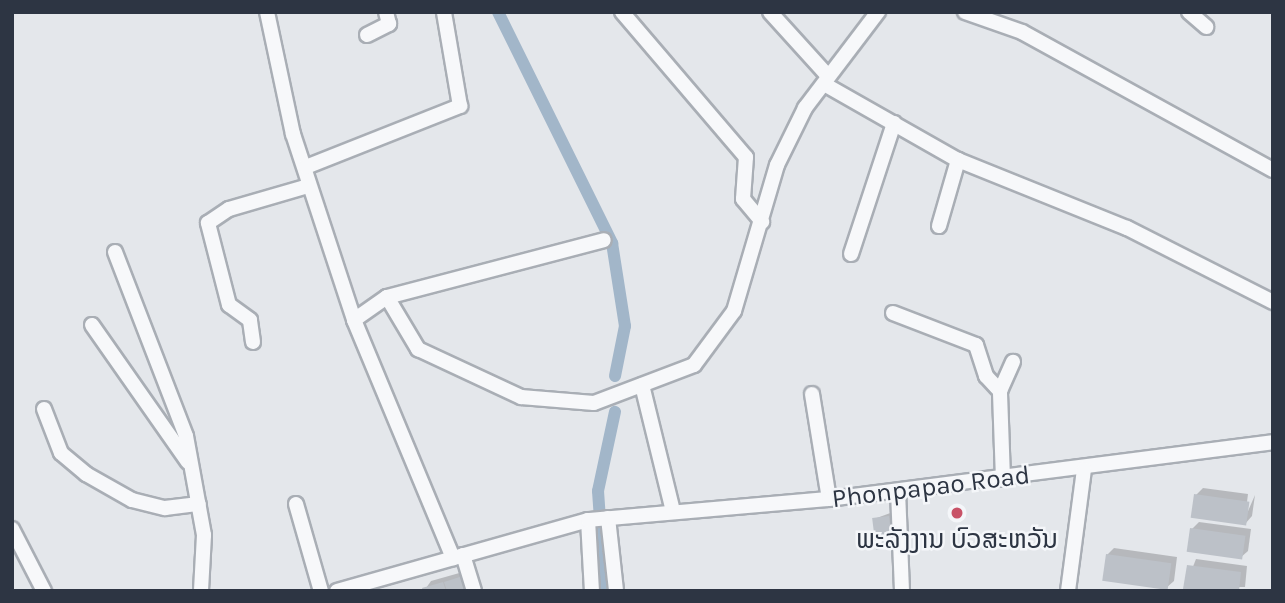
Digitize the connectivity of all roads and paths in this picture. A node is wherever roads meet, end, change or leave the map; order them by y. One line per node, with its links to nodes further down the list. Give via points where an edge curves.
1 (267, 12): 14 (street)
2 (386, 12): 10 (street, via 389,24)
3 (444, 12): 14 (street, via 460,106)
4 (622, 12): 17 (street, via 746,157 743,199)
5 (770, 12): 11 (street)
6 (878, 12): 11 (street)
7 (965, 12): 15 (street, via 1022,32)
8 (1189, 12): 9 (street)
9 (1206, 27)
10 (367, 35)
11 (826, 80): 12 (street); 17 (street, via 777,165)
12 (894, 123): 13 (street); 21 (street)
13 (958, 160): 18 (street); 23 (street, via 1127,228)
14 (306, 167): 16 (street)
15 (1273, 170)
16 (308, 186): 25 (street); 27 (street, via 229,209 208,223 229,305 250,320)
17 (762, 222): 29 (street, via 734,311 694,365)
18 (939, 226)
19 (604, 240): 22 (street)
20 (115, 252): 34 (street, via 177,406)
21 (851, 254)
22 (387, 297): 25 (street); 29 (street, via 418,349 521,397 594,403)
23 (1273, 302)
24 (893, 313): 30 (street, via 976,345 986,376)
25 (354, 320): 45 (street)
26 (92, 325): 34 (street)
27 (253, 342)
28 (1013, 362): 30 (street)
29 (642, 385): 41 (street)
30 (1000, 391): 36 (street)
31 (812, 394): 38 (street)
32 (44, 409): 39 (street, via 61,453 86,474 132,500 165,508)
33 (1273, 442): 35 (street, Phonpapao Road)
34 (188, 462): 39 (street)
35 (1084, 469): 36 (street, Phonpapao Road); 54 (street)
36 (1003, 479): 37 (street, Phonpapao Road)
37 (898, 491): 38 (street, Phonpapao Road); 53 (street)
38 (829, 499): 41 (street, Phonpapao Road)
39 (199, 504): 47 (street)
40 (296, 504): 48 (street)
41 (673, 511): 42 (street, Phonpapao Road)
42 (606, 518): 43 (street, Phonpapao Road); 52 (street)
43 (588, 520): 45 (street, Phonpapao Road); 51 (street)
44 (12, 530): 46 (street)
45 (458, 556): 49 (street, Phonpapao Road); 50 (street)
46 (44, 591)
47 (201, 591)
48 (320, 591)
49 (337, 591)
50 (474, 591)
51 (592, 591)
52 (616, 591)
53 (902, 591)
54 (1068, 591)

